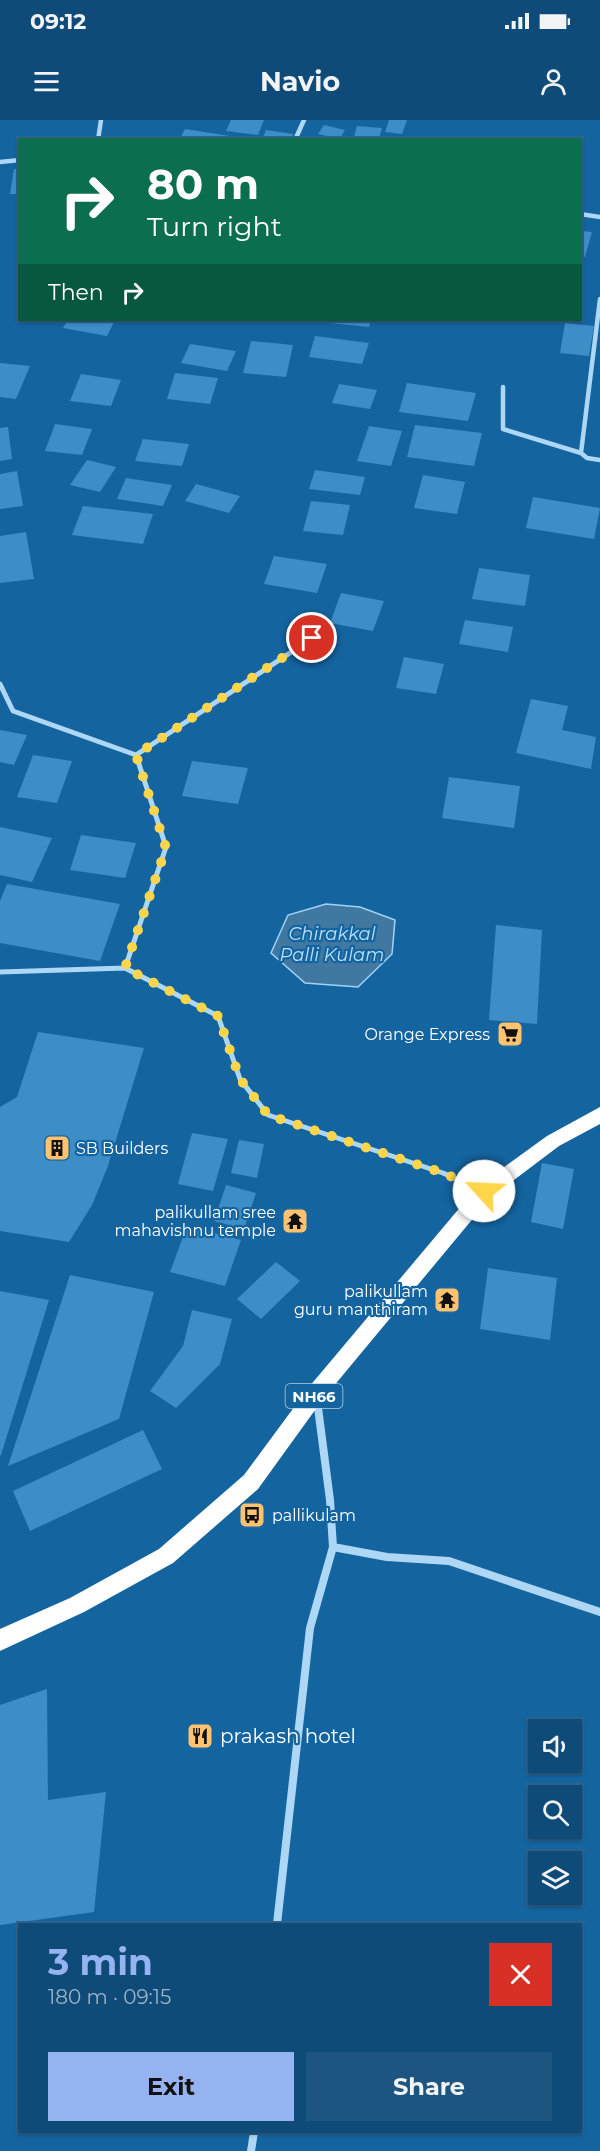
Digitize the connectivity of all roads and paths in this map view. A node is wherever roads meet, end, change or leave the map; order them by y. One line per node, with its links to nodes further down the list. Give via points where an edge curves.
1 (101, 120): 3 (street)
2 (304, 120): 4 (street)
3 (98, 138)
4 (296, 138)
5 (18, 160): 6 (street)
6 (0, 162)
7 (582, 214): 8 (street)
8 (600, 217)
9 (600, 299): 11 (street)
10 (503, 387): 11 (street, via 504,429)
11 (581, 453): 12 (street)
12 (600, 460)
13 (312, 638): 15 (street)
14 (0, 684): 15 (street, via 13,711)
15 (136, 755): 16 (street, via 166,848)
16 (125, 968): 17 (street); 19 (street, via 218,1016 240,1079 268,1115 443,1173)
17 (0, 972)
18 (600, 1115): 19 (highway, NH66, via 553,1141)
19 (484, 1191): 20 (highway, NH66)
20 (316, 1393): 21 (street); 23 (highway, NH66, via 251,1482 166,1556 76,1605)
21 (333, 1547): 22 (street, via 387,1557 449,1561); 24 (street, via 310,1628)
22 (600, 1612)
23 (0, 1640)
24 (277, 1923)
25 (254, 2133): 26 (street)
26 (251, 2151)

